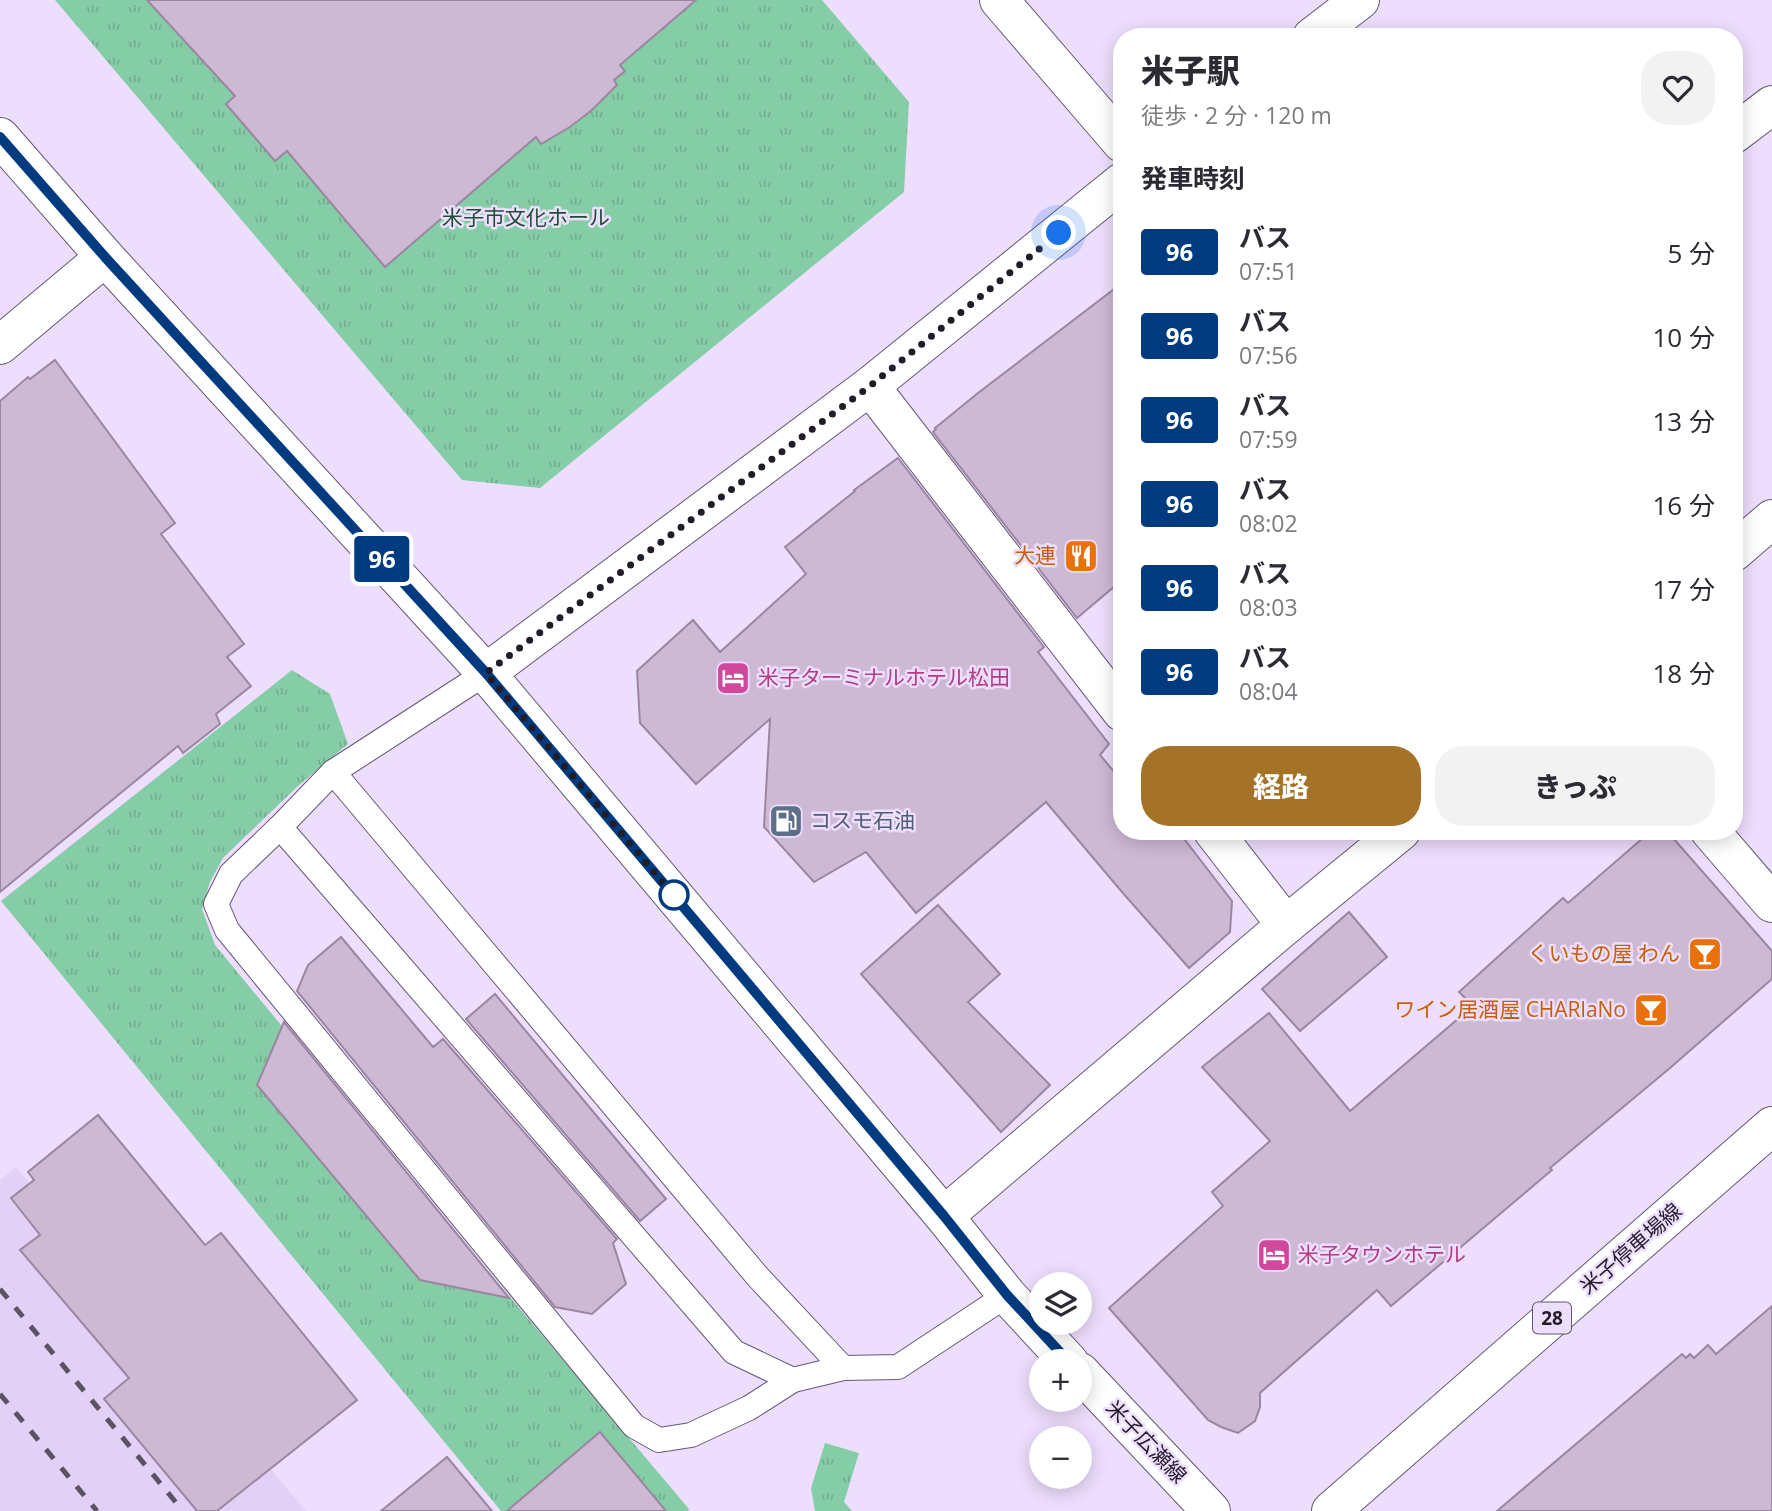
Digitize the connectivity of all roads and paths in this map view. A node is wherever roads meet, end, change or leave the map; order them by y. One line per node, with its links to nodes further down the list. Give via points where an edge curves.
1 (999, 0): 6 (street)
2 (1360, 0): 3 (street)
3 (1324, 28)
4 (1772, 105): 5 (street)
5 (1743, 127)
6 (1113, 133)
7 (0, 137): 9 (street)
8 (1113, 190): 11 (street)
9 (105, 257): 10 (street); 14 (street)
10 (0, 345)
11 (870, 386): 14 (street); 15 (street)
12 (1772, 519): 13 (street)
13 (1743, 544)
14 (486, 673): 16 (lane); 24 (street)
15 (1113, 700)
16 (333, 772): 17 (lane); 27 (lane, via 758,1277)
17 (280, 827): 28 (lane, via 734,1352); 28 (lane, via 230,874 216,904 227,930 634,1426 659,1440 691,1435)
18 (1220, 840): 22 (street)
19 (1390, 840): 22 (street)
20 (1718, 840): 21 (street)
21 (1772, 903)
22 (1286, 925): 24 (street)
23 (1772, 1126): 31 (street, 米子停車場線 / 28)
24 (944, 1216): 25 (street)
25 (1007, 1295): 26 (street); 27 (lane, via 898,1367)
26 (1057, 1349)
27 (843, 1368): 28 (lane)
28 (793, 1380)
29 (1092, 1385): 30 (street, 米子広瀬線)
30 (1212, 1511)
31 (1331, 1511)

